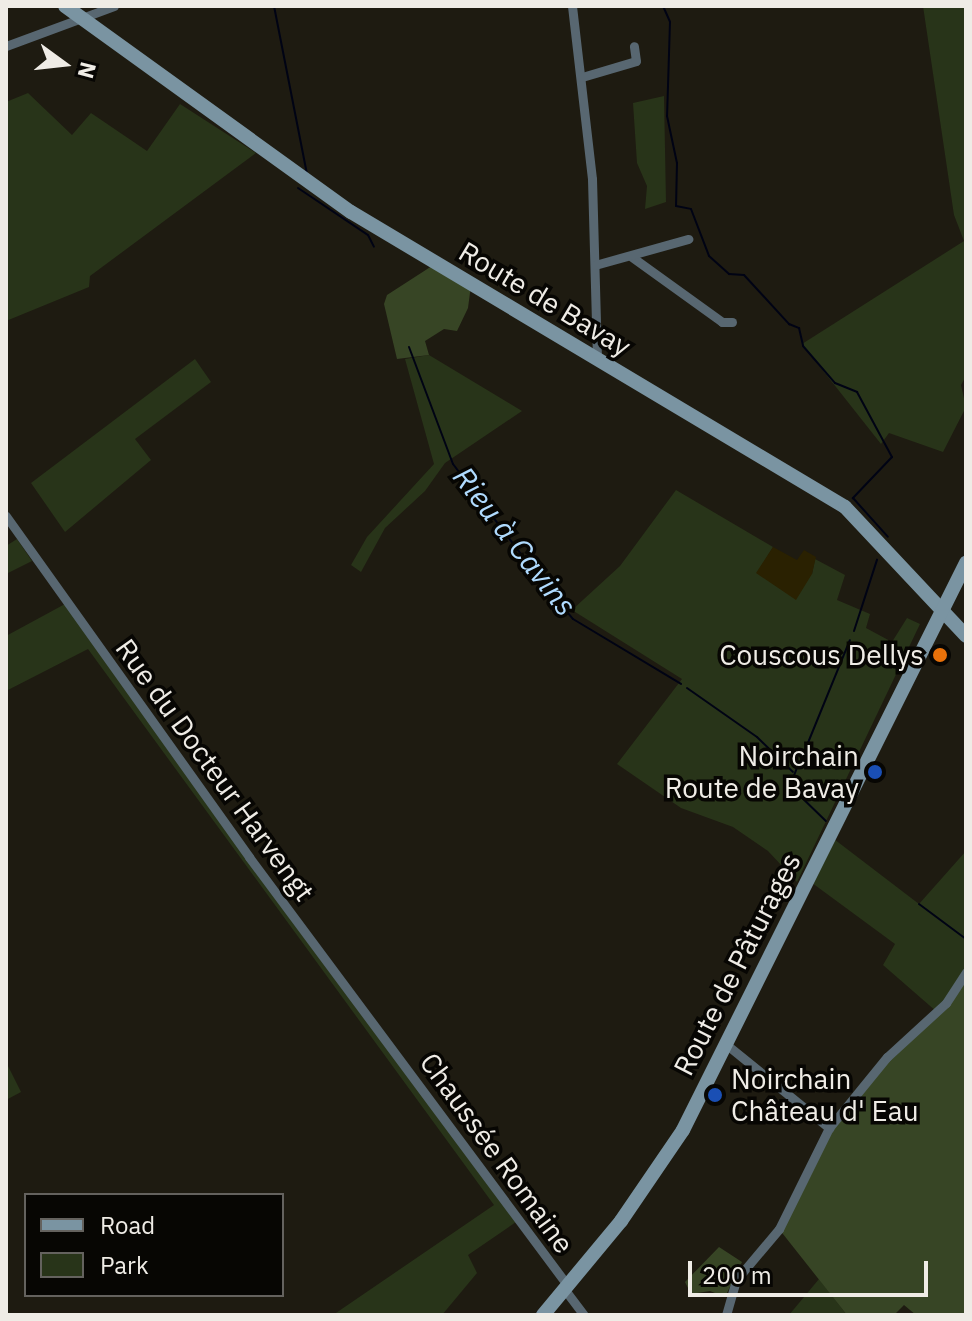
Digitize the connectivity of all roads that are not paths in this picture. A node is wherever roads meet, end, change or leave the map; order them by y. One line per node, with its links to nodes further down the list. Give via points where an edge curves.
1 (65, 6): 4 (main road, Route de Bavay)
2 (114, 6): 4 (street)
3 (572, 6): 7 (street)
4 (83, 19): 5 (street); 12 (main road, Route de Bavay, via 319,191)
5 (8, 43)
6 (634, 46): 7 (street, via 636,61)
7 (582, 77): 10 (street)
8 (688, 239): 9 (street)
9 (632, 257): 10 (street); 11 (street, via 722,322)
10 (595, 265): 12 (street)
11 (732, 322)
12 (597, 359): 15 (main road, Route de Bavay, via 845,507 874,533)
13 (6, 516): 19 (street, Rue du Docteur Harvengt)
14 (966, 563): 15 (main road, Route de Pâturages)
15 (939, 613): 16 (main road, Route de Bavay); 18 (main road, Route de Pâturages)
16 (966, 636)
17 (966, 972): 20 (street, via 946,1003 887,1057)
18 (727, 1045): 20 (street); 21 (main road, Route de Pâturages, via 661,1165)
19 (392, 1046): 21 (street, Chaussée Romaine)
20 (829, 1128): 24 (street, via 779,1229 736,1280)
21 (566, 1288): 22 (main road, Route de Pâturages); 23 (street, Chaussée Romaine)
22 (543, 1315)
23 (584, 1315)
24 (726, 1315)

